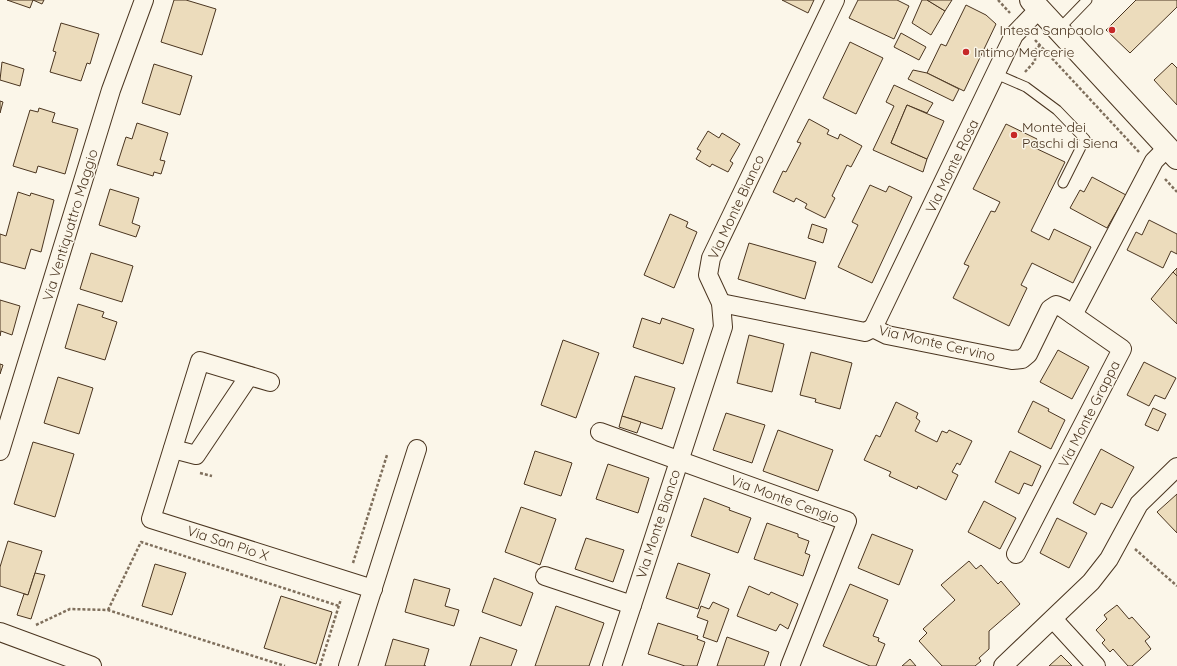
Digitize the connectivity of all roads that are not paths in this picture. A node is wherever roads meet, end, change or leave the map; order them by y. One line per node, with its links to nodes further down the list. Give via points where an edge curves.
1 (144, 0): 17 (street, Via Ventiquattro Maggio, via 111,90)
2 (835, 0): 9 (street, Via Monte Bianco, via 711,258 708,275)
3 (1087, 0): 5 (lane)
4 (1035, 4): 5 (main road); 6 (street, Via Monte Rosa, via 1014,35)
5 (1058, 30): 7 (main road)
6 (996, 74): 8 (lane, via 1020,84 1057,110 1085,139); 11 (street, Via Monte Rosa)
7 (1172, 152): 10 (street, via 1152,165)
8 (1063, 183)
9 (721, 303): 11 (street, Via Monte Cervino, via 865,332); 18 (street, Via Monte Bianco, via 723,327)
10 (1073, 315): 11 (street, Via Monte Cervino, via 1056,305 1050,309 1028,354 1022,360 887,335); 20 (street, Via Monte Grappa, via 1122,349)
11 (873, 328)
12 (249, 376): 13 (street, Via San Pio X); 15 (street, via 196,455); 15 (street, Via San Pio X, via 200,361)
13 (270, 382)
14 (600, 432): 18 (street, Via Monte Cengio)
15 (173, 449): 22 (street, Via San Pio X, via 152,519)
16 (417, 450): 22 (street)
17 (0, 451)
18 (679, 460): 23 (street, Via Monte Bianco); 29 (street, Via Monte Cengio, via 847,521)
19 (1177, 467): 24 (street, via 1139,504 1110,559 1091,582)
20 (1016, 554)
21 (545, 576): 23 (street)
22 (373, 590): 27 (street)
23 (632, 605): 28 (street, Via Monte Bianco)
24 (1053, 619): 30 (street); 31 (street)
25 (0, 632): 26 (street)
26 (92, 666)
27 (348, 666)
28 (612, 666)
29 (790, 666)
30 (1003, 666)
31 (1096, 666)

